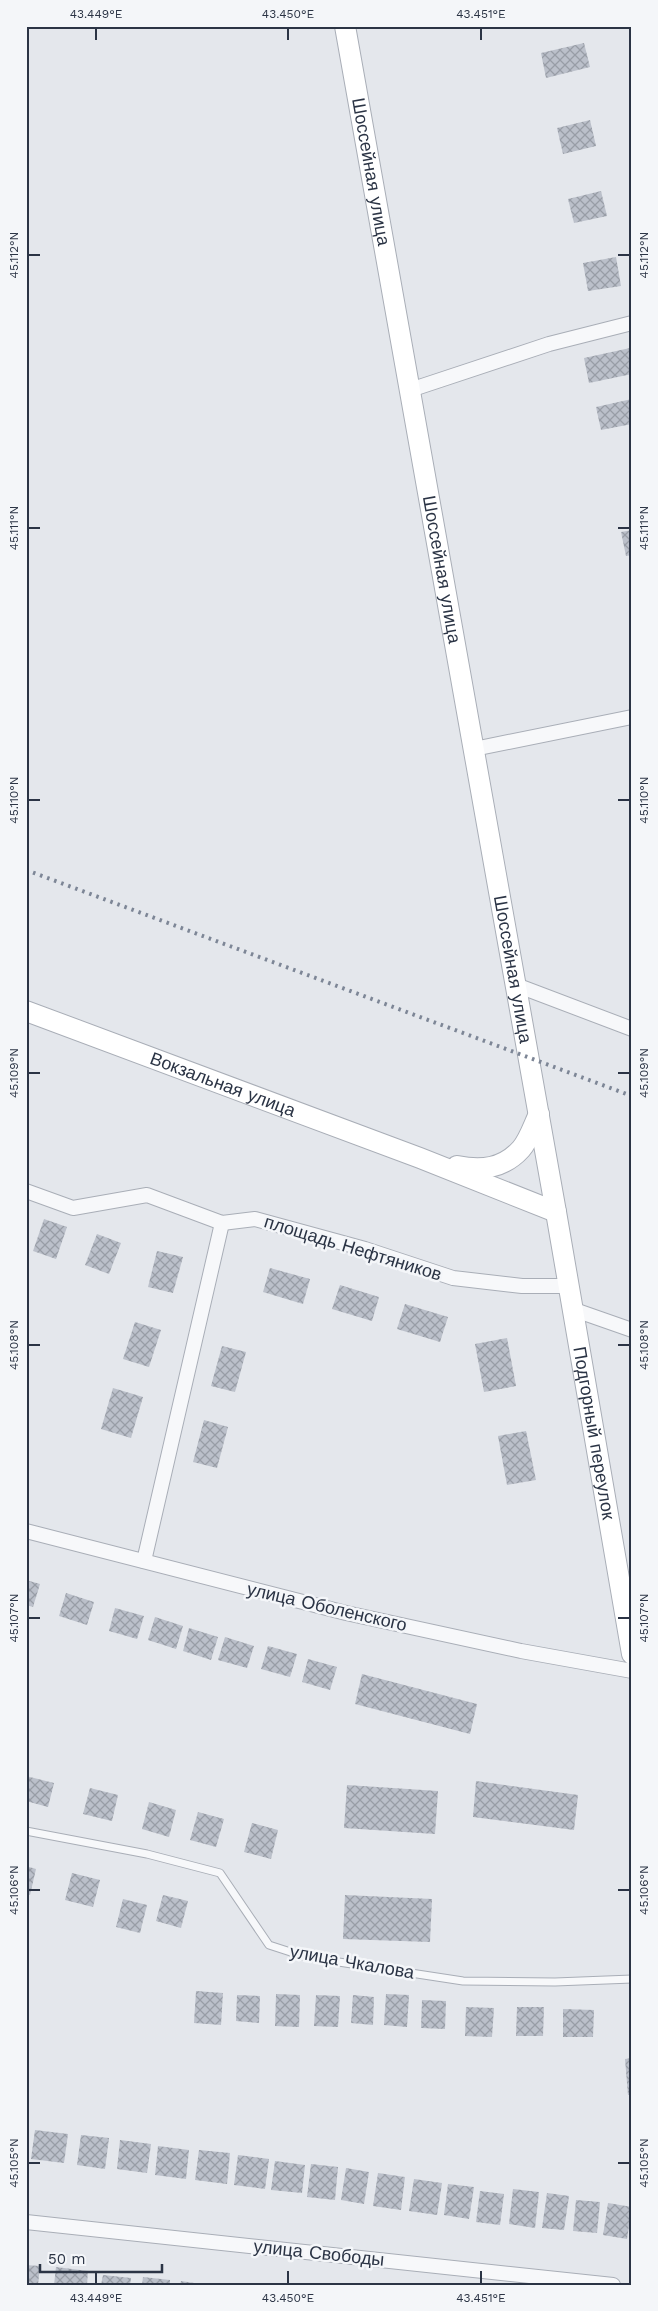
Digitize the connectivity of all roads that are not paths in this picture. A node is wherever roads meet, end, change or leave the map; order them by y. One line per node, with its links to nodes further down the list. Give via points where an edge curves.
1 (344, 26): 3 (main road, Шоссейная улица)
2 (632, 323): 3 (street, via 549,344)
3 (410, 390): 5 (main road, Шоссейная улица)
4 (632, 717): 5 (street)
5 (474, 749): 6 (main road, Шоссейная улица)
6 (516, 985): 8 (street); 9 (main road, Шоссейная улица)
7 (26, 1011): 10 (main road, Вокзальная улица)
8 (632, 1029)
9 (539, 1114): 10 (main road, via 522,1149 497,1167 474,1169); 12 (main road, Шоссейная улица)
10 (420, 1158): 12 (main road)
11 (26, 1191): 13 (street, площадь Нефтяников, via 73,1208 147,1196)
12 (556, 1212): 14 (main road, Подгорный переулок)
13 (222, 1223): 14 (street, площадь Нефтяников, via 255,1219 365,1249 453,1278 522,1286); 18 (street)
14 (569, 1286): 15 (main road, Подгорный переулок)
15 (572, 1309): 16 (street); 19 (main road, Подгорный переулок)
16 (632, 1330)
17 (26, 1531): 18 (street, улица Оболенского)
18 (144, 1561): 20 (street, улица Оболенского, via 356,1615)
19 (632, 1654)
20 (632, 1671)
21 (26, 1830): 22 (lane, улица Чкалова, via 147,1854 220,1873 269,1945 306,1957 463,1981 555,1982)
22 (632, 1978)
23 (26, 2222): 24 (street, улица Свободы)
24 (612, 2285)

